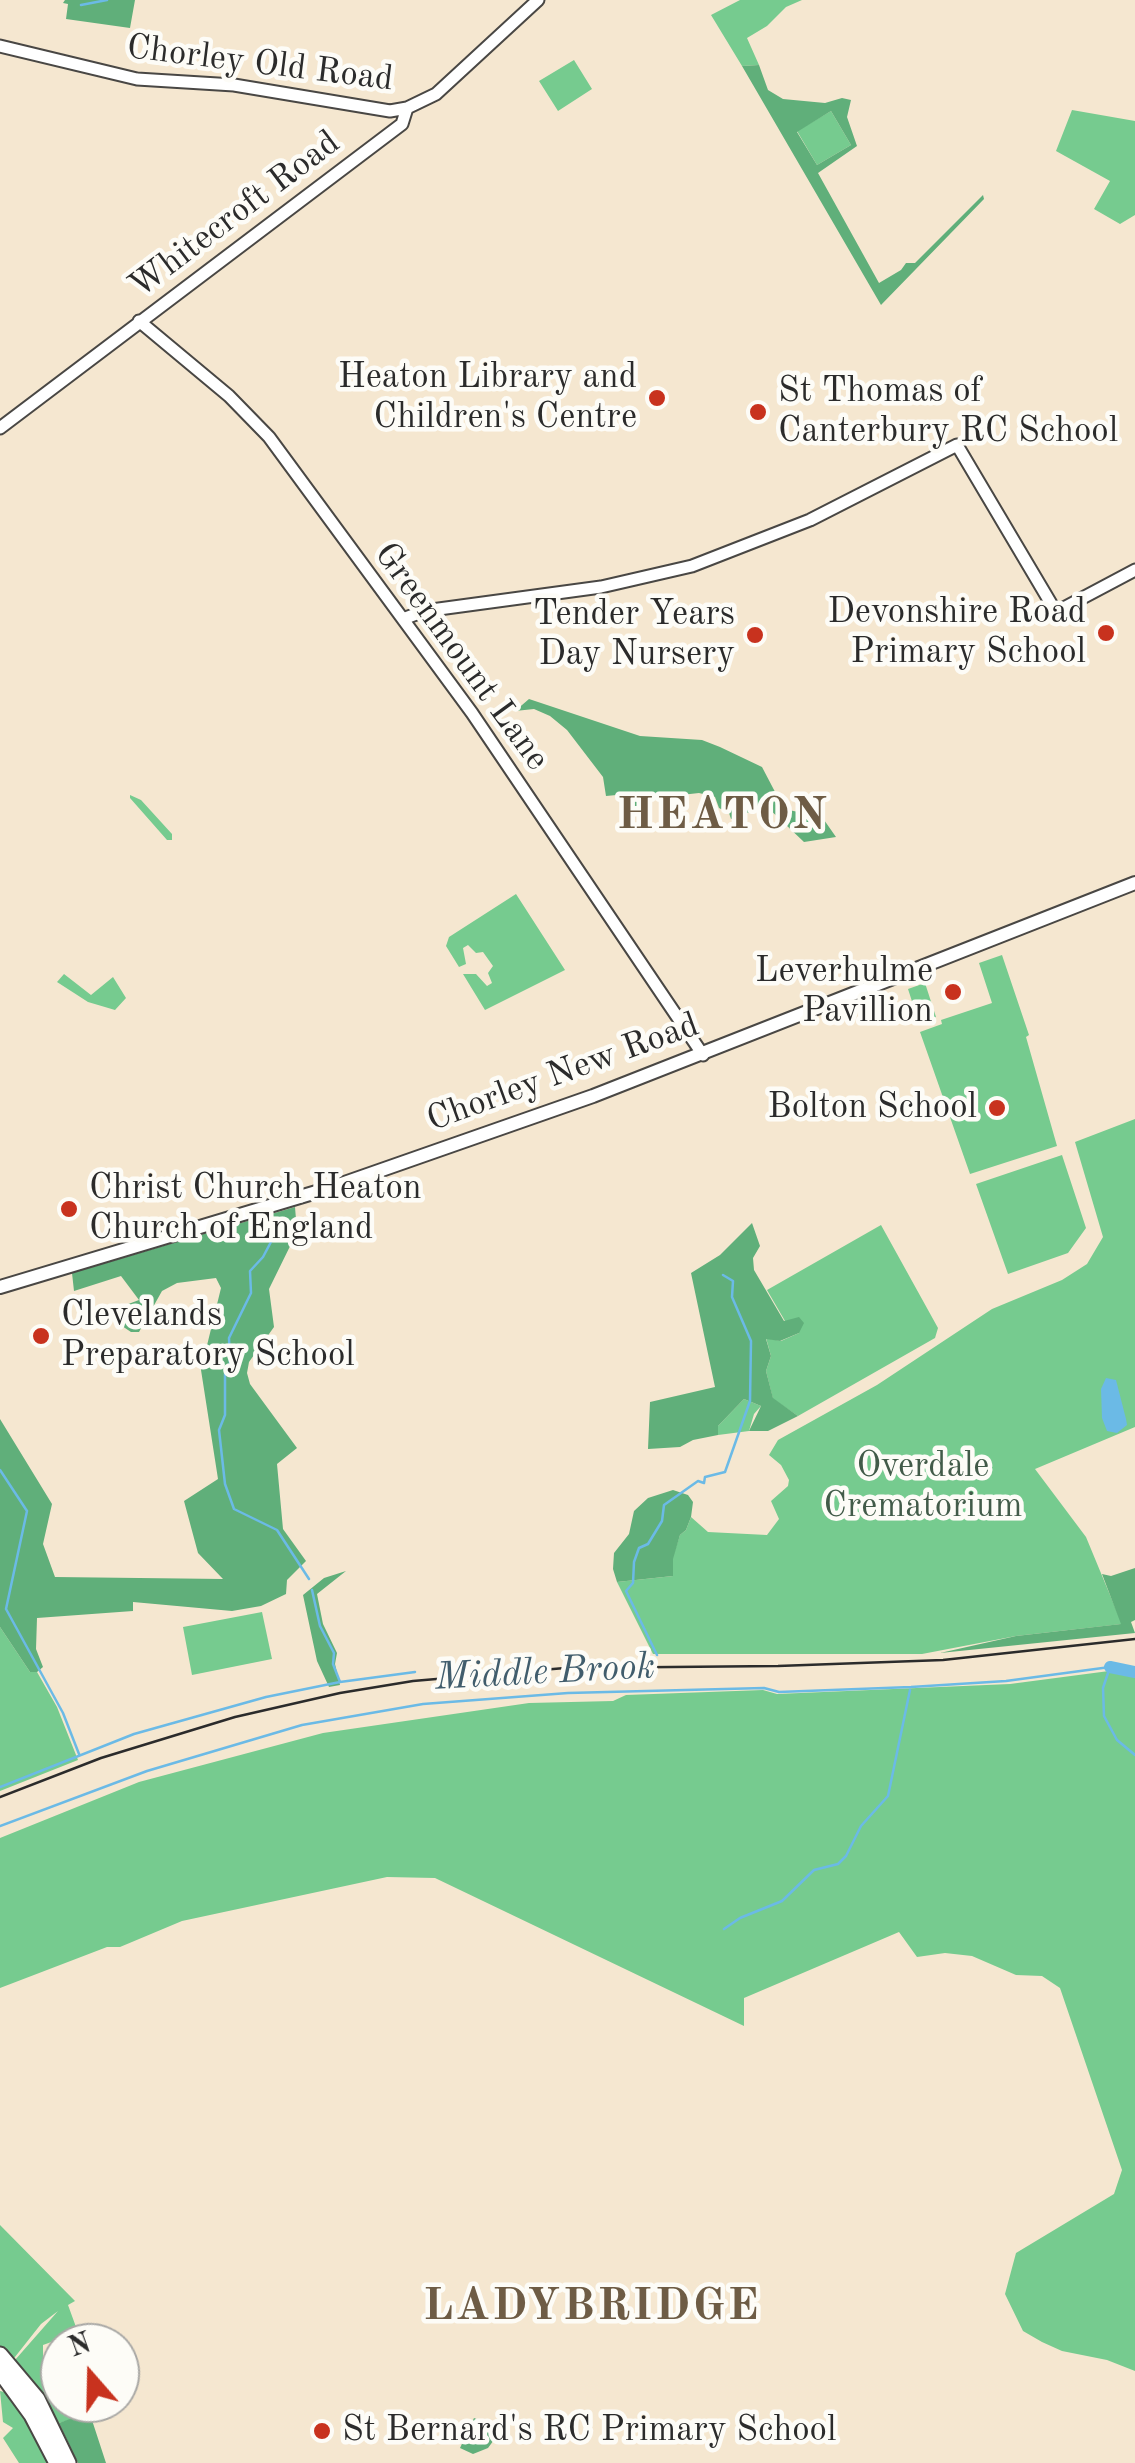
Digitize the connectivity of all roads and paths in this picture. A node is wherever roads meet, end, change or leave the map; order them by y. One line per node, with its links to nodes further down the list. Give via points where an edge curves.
1 (538, 0): 3 (street, Chorley Old Road, via 439,91)
2 (0, 46): 4 (street, Chorley Old Road, via 120,76 234,85)
3 (407, 108): 4 (street, Chorley Old Road); 5 (street, Whitecroft Road, via 404,122)
4 (376, 111): 5 (street)
5 (384, 137): 6 (street, Whitecroft Road)
6 (137, 323): 7 (street, Whitecroft Road); 9 (street, Greenmount Lane, via 254,420)
7 (0, 428)
8 (1135, 570): 9 (street, via 1056,612 958,445 740,550 670,573)
9 (403, 619): 11 (street, Greenmount Lane)
10 (1135, 883): 11 (main road, Chorley New Road)
11 (703, 1055): 12 (main road, Chorley New Road, via 377,1172)
12 (0, 1286)
13 (0, 2356): 14 (highway)
14 (5, 2375): 15 (highway); 16 (highway, via 38,2399)
15 (57, 2463)
16 (68, 2463)

